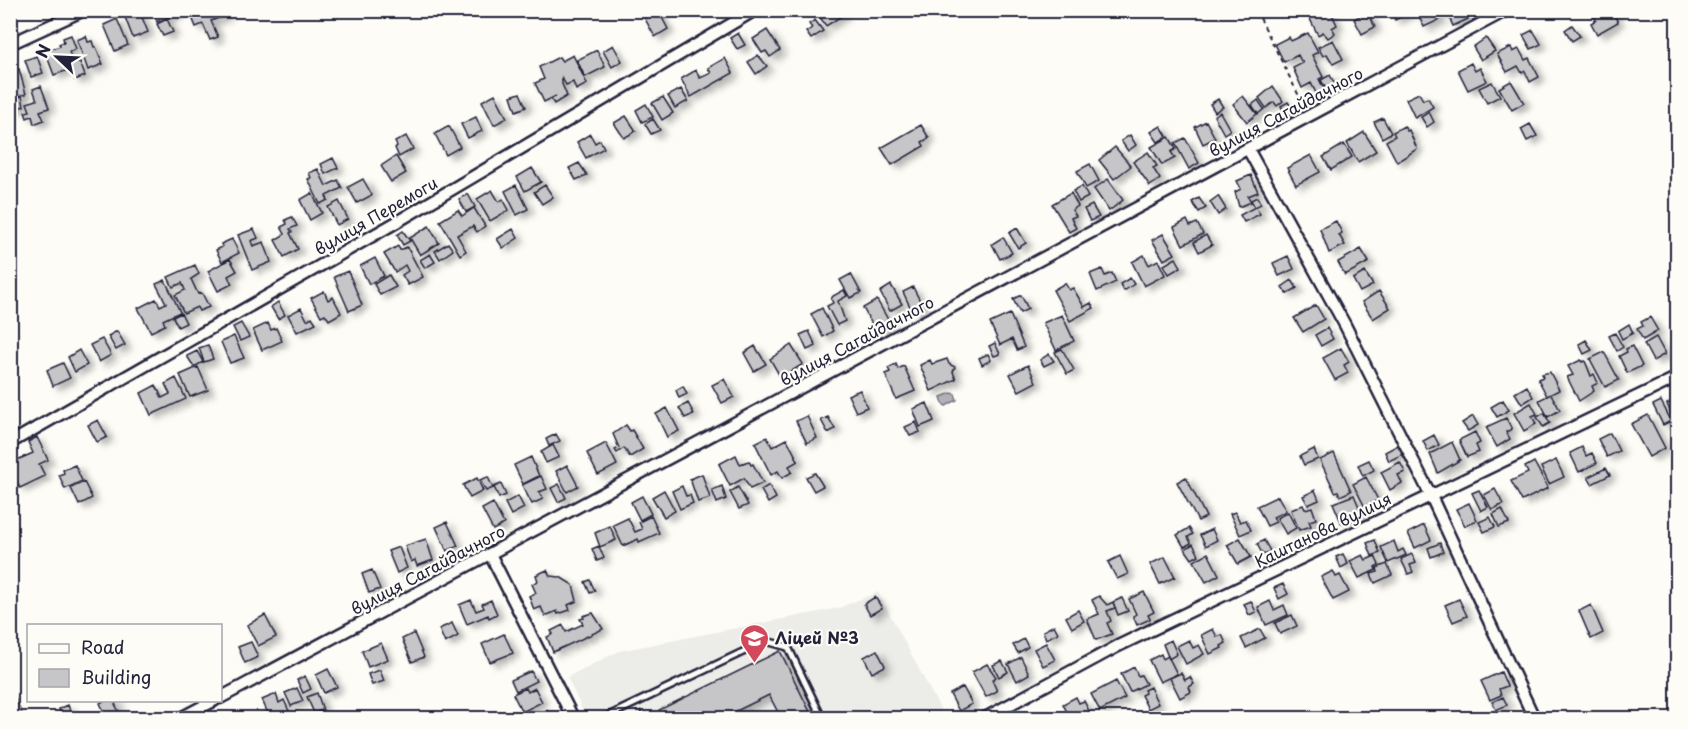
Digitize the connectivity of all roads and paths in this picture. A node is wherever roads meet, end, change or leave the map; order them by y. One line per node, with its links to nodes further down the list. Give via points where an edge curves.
1 (84, 10): 5 (street)
2 (755, 10): 9 (street, вулиця Перемоги, via 395,223)
3 (1256, 10): 6 (path)
4 (1507, 10): 6 (street, вулиця Сагайдачного)
5 (10, 44)
6 (1310, 117): 7 (street, вулиця Сагайдачного)
7 (1248, 149): 10 (street); 11 (street, вулиця Сагайдачного)
8 (1677, 376): 10 (street, Каштанова вулиця)
9 (10, 443)
10 (1430, 494): 18 (street, Каштанова вулиця, via 1118,645); 19 (street)
11 (490, 554): 12 (street, вулиця Сагайдачного); 15 (street)
12 (222, 697)
13 (211, 702): 14 (street)
14 (182, 718)
15 (573, 718)
16 (603, 718): 17 (lane, via 766,641 788,646)
17 (822, 718)
18 (985, 718)
19 (1534, 718)

